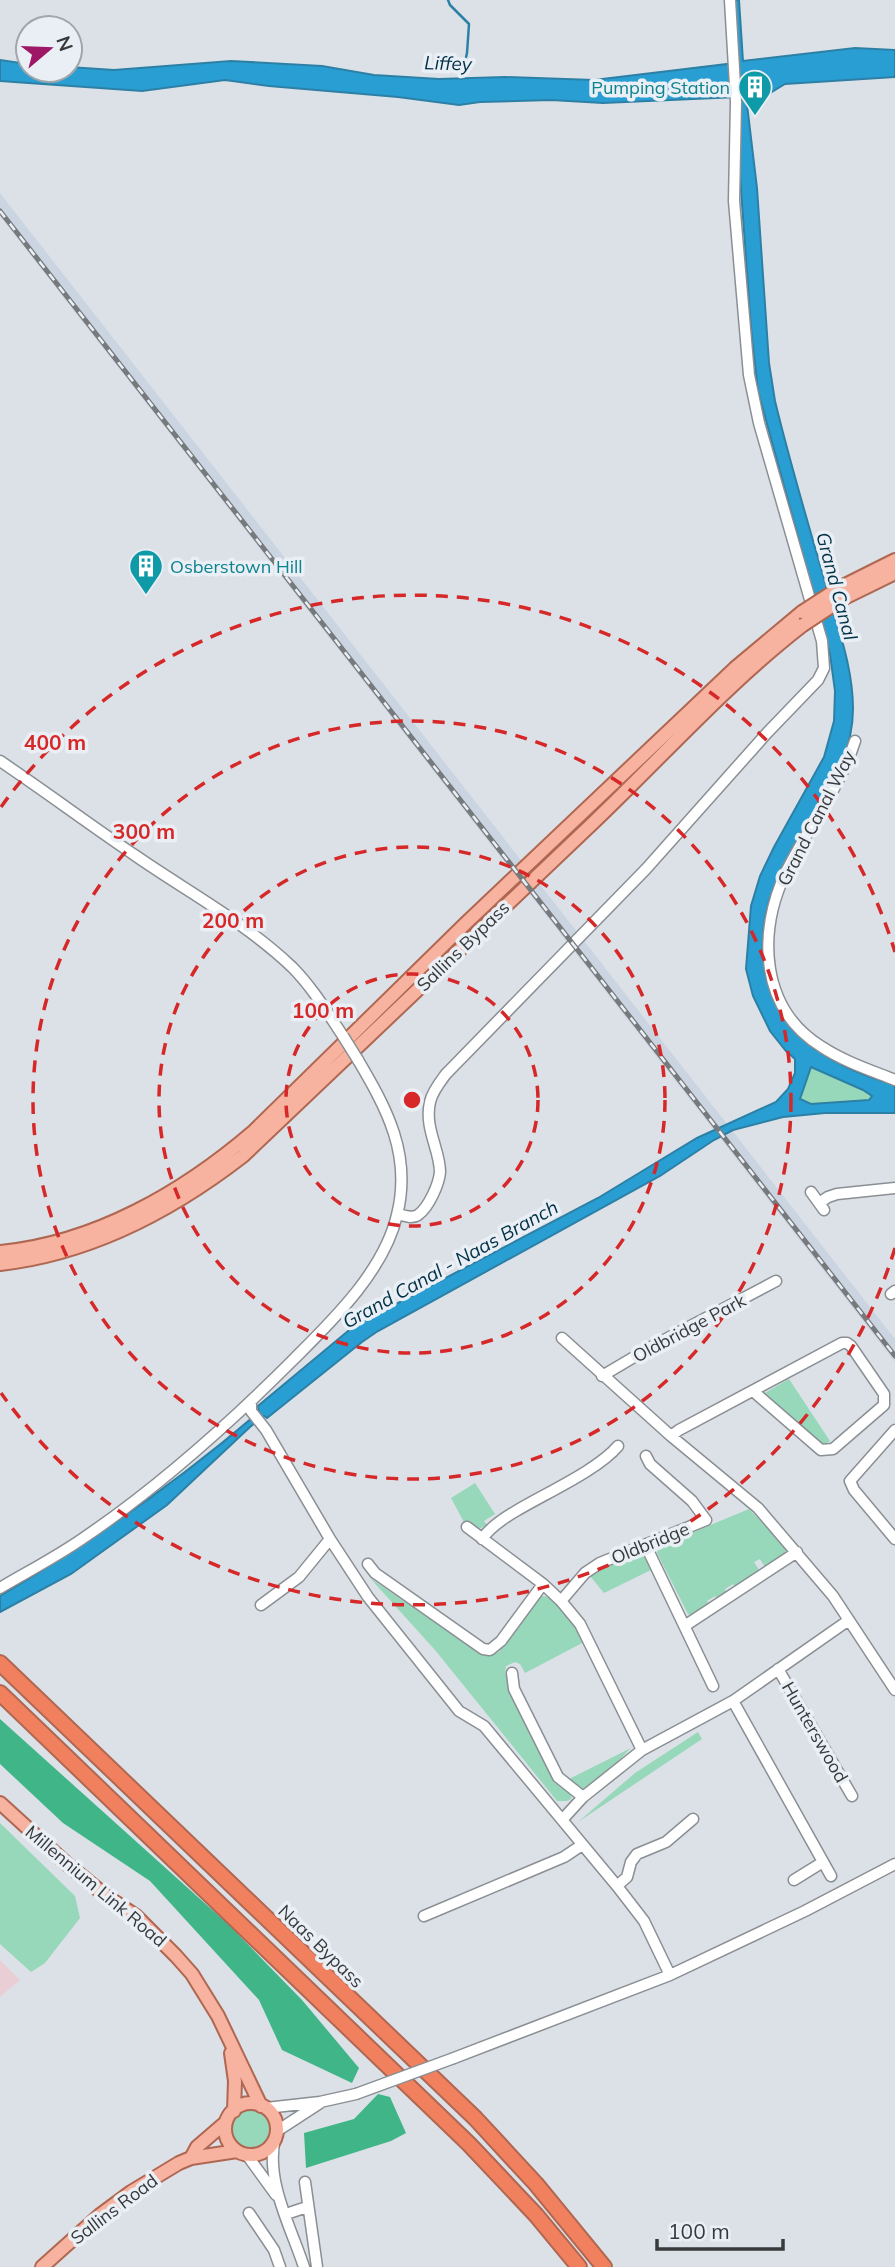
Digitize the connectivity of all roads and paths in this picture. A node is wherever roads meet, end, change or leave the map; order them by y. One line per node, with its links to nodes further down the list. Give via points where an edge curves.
1 (730, 0): 11 (street, via 736,119 734,201 751,385 822,641 824,668 646,869 446,1074 430,1101 429,1126 440,1171 436,1187 418,1215)
2 (895, 560): 4 (main road, Sallins Bypass)
3 (895, 573): 4 (main road, Sallins Bypass)
4 (842, 593): 5 (main road, Sallins Bypass, bridge)
5 (803, 619): 12 (main road, Sallins Bypass, via 726,677 227,1154 144,1207 105,1225); 13 (main road, Sallins Bypass, via 243,1156 139,1222 63,1253)
6 (855, 741): 8 (street, Grand Canal Way, via 841,777 776,895 768,965 777,999 804,1033 850,1063)
7 (0, 761): 11 (street, bridge, via 223,914 294,970 319,999 384,1103 400,1158)
8 (895, 1080)
9 (895, 1188): 10 (street, via 837,1194 821,1207)
10 (811, 1192)
11 (398, 1214): 18 (street, via 379,1260 345,1307)
12 (0, 1252)
13 (0, 1264)
14 (776, 1281): 16 (street, Oldbridge Park)
15 (562, 1338): 16 (street)
16 (602, 1376): 20 (street)
17 (753, 1391): 17 (street, via 827,1451 884,1405 884,1394 847,1343); 20 (street)
18 (251, 1407): 26 (street); 35 (street, via 82,1539)
19 (895, 1430): 28 (street, via 850,1481)
20 (671, 1436): 30 (street, via 758,1508)
21 (618, 1446): 27 (street, via 508,1516)
22 (646, 1456): 24 (street, Oldbridge)
23 (717, 1515): 24 (street)
24 (706, 1520): 29 (street, Oldbridge)
25 (467, 1528): 27 (street)
26 (330, 1539): 37 (street, via 299,1577); 52 (street, via 368,1597 459,1711 484,1726)
27 (482, 1539): 34 (street)
28 (895, 1539)
29 (646, 1546): 36 (street, Oldbridge, via 600,1563); 39 (street)
30 (797, 1552): 33 (street); 38 (street)
31 (758, 1563): 33 (street)
32 (368, 1564): 34 (street, via 489,1650 502,1641)
33 (765, 1574): 39 (street)
34 (543, 1584): 36 (street)
35 (0, 1588)
36 (561, 1601): 47 (street, via 580,1623)
37 (261, 1605)
38 (849, 1620): 41 (street); 44 (street)
39 (686, 1625): 43 (street)
40 (0, 1663): 78 (highway, Naas Bypass, via 475,2118)
41 (778, 1669): 46 (street); 48 (street, Hunterswood)
42 (512, 1673): 49 (street, via 514,1689 558,1777)
43 (713, 1686)
44 (895, 1690)
45 (0, 1693): 77 (highway, via 470,2144)
46 (733, 1701): 47 (street); 54 (street)
47 (642, 1750): 49 (street)
48 (852, 1796)
49 (583, 1797): 52 (street)
50 (0, 1803): 61 (main road, Millennium Link Road, via 162,1940 204,1992)
51 (693, 1819): 58 (street, via 666,1842 636,1854 627,1877)
52 (562, 1820): 53 (street)
53 (582, 1845): 58 (street); 59 (street, via 564,1857)
54 (824, 1862): 56 (street); 57 (street)
55 (895, 1864): 60 (street)
56 (831, 1875)
57 (793, 1880)
58 (617, 1886): 60 (street, via 644,1921)
59 (424, 1916)
60 (670, 1975): 62 (street, bridge, via 356,2094)
61 (230, 2045): 63 (main road, Millennium Link Road); 64 (main road, Millennium Link Road)
62 (320, 2102): 63 (street); 66 (street)
63 (264, 2107): 64 (main road, via 247,2104); 66 (main road, via 276,2122)
64 (234, 2111): 65 (main road)
65 (226, 2122): 67 (main road, via 227,2138); 68 (main road, Sallins Road)
66 (276, 2135): 67 (main road, via 267,2150); 71 (street, via 272,2155)
67 (242, 2153): 68 (main road, Sallins Road); 71 (street)
68 (191, 2158): 73 (main road, Sallins Road, via 131,2192)
69 (305, 2182): 70 (street)
70 (307, 2207): 71 (street); 76 (street)
71 (284, 2209): 75 (street)
72 (248, 2213): 74 (street, via 274,2250)
73 (42, 2267)
74 (280, 2267)
75 (304, 2267)
76 (317, 2267)
77 (579, 2267)
78 (604, 2267)

